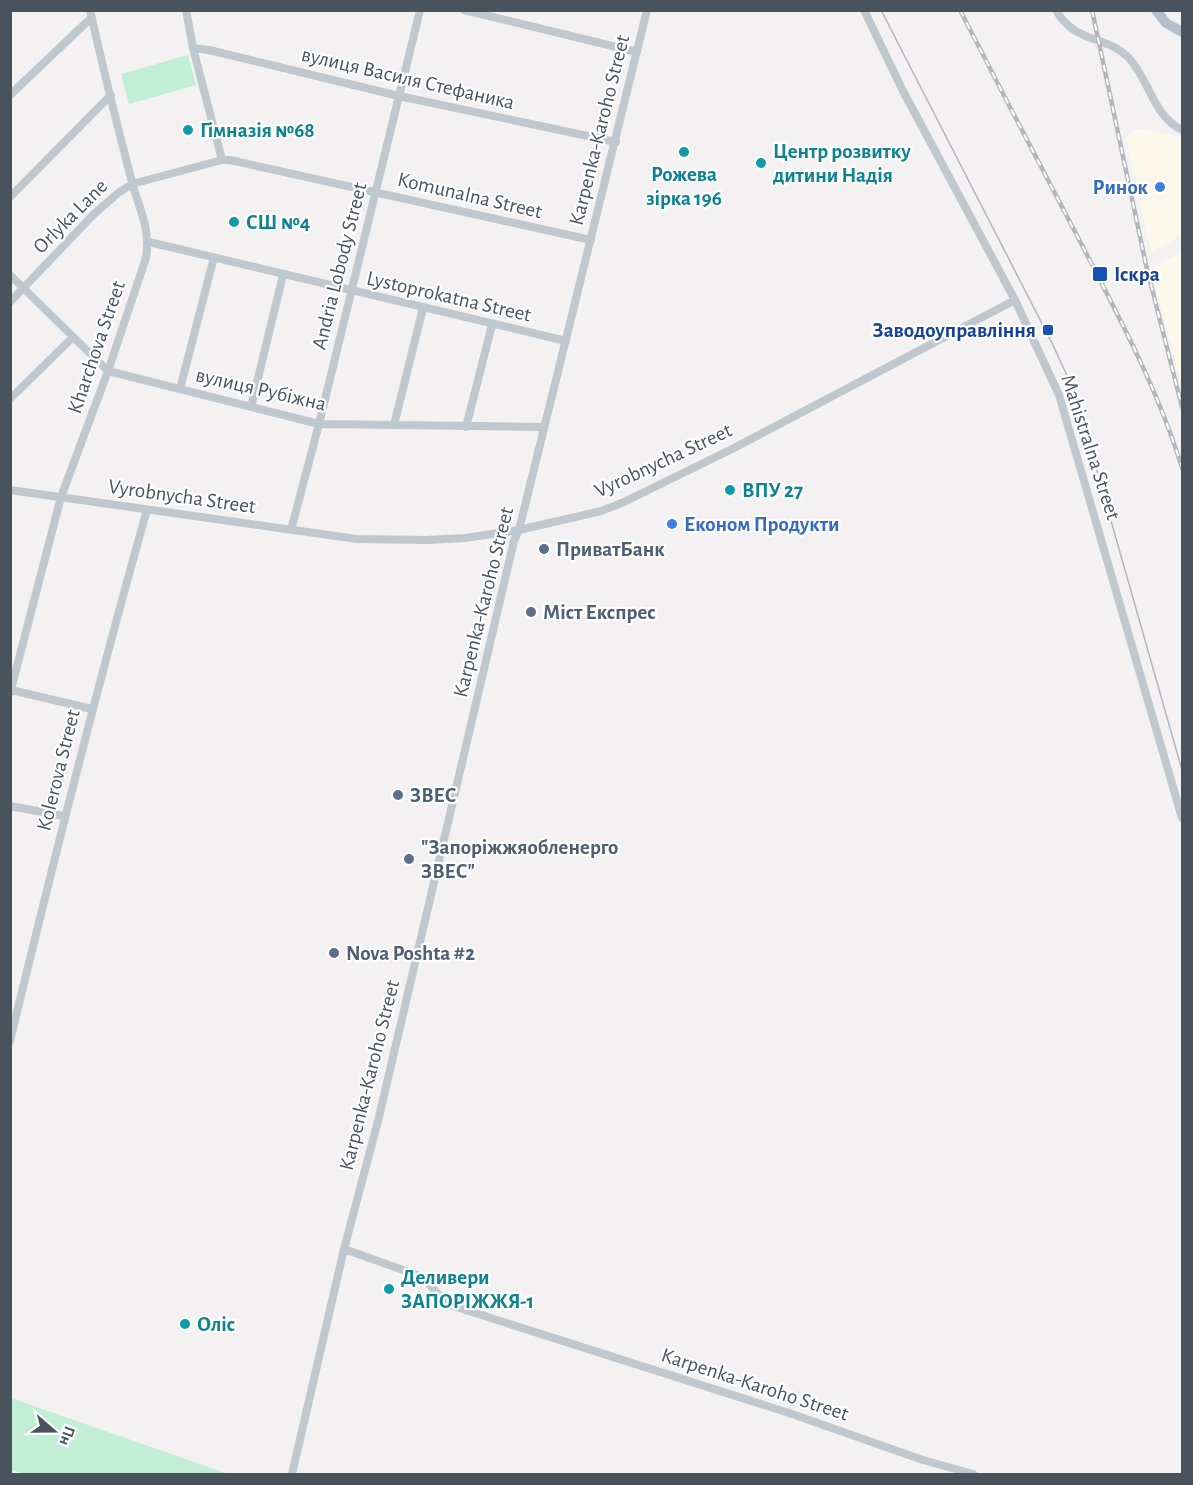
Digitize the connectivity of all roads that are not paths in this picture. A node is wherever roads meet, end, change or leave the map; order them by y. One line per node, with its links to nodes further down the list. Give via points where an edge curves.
1 (186, 10): 10 (street)
2 (420, 10): 14 (street, Andria Lobody Street)
3 (464, 10): 11 (street)
4 (647, 10): 11 (street, Karpenka-Karoho Street)
5 (864, 10): 28 (street, Mahistralna Street)
6 (1056, 10): 15 (street, via 1074,31 1111,45 1127,56 1163,115)
7 (1156, 10): 9 (main road, via 1166,23)
8 (90, 14): 12 (street, Kharchova Street); 13 (street)
9 (1182, 32)
10 (193, 48): 14 (street, вулиця Василя Стефаника); 17 (street)
11 (637, 52): 16 (street, Karpenka-Karoho Street)
12 (111, 94): 18 (street, Kharchova Street); 20 (street)
13 (10, 95)
14 (399, 96): 16 (street, вулиця Василя Стефаника); 19 (street, Andria Lobody Street)
15 (1182, 130)
16 (615, 142): 21 (street, Karpenka-Karoho Street)
17 (222, 160): 18 (street, Komunalna Street); 19 (street, Komunalna Street)
18 (132, 184): 22 (street, Kharchova Street); 26 (street, Orlyka Lane, via 104,205)
19 (376, 192): 21 (street, Komunalna Street); 27 (street, Andria Lobody Street)
20 (10, 197)
21 (591, 240): 33 (street, Karpenka-Karoho Street)
22 (149, 242): 23 (street, Lystoprokatna Street); 34 (street, Kharchova Street)
23 (214, 257): 25 (street, Lystoprokatna Street); 35 (street)
24 (10, 275): 26 (street)
25 (283, 275): 27 (street, Lystoprokatna Street); 37 (street)
26 (24, 288): 29 (street, Orlyka Lane); 32 (street)
27 (352, 292): 30 (street, Lystoprokatna Street); 38 (street, Andria Lobody Street)
28 (1015, 300): 46 (street, Vyrobnycha Street, via 633,497 601,511); 51 (street, Mahistralna Street, via 1059,395)
29 (10, 302)
30 (423, 308): 31 (street, Lystoprokatna Street); 39 (street)
31 (492, 325): 33 (street, Lystoprokatna Street); 40 (street)
32 (73, 337): 34 (street); 36 (street)
33 (566, 341): 41 (street, Karpenka-Karoho Street)
34 (108, 371): 35 (street, вулиця Рубіжна); 43 (street, Kharchova Street)
35 (180, 389): 37 (street, вулиця Рубіжна)
36 (10, 399)
37 (251, 407): 38 (street, вулиця Рубіжна)
38 (319, 423): 39 (street, вулиця Рубіжна); 45 (street, Andria Lobody Street)
39 (394, 425): 40 (street, вулиця Рубіжна)
40 (466, 427): 41 (street, вулиця Рубіжна)
41 (544, 428): 46 (street, Karpenka-Karoho Street)
42 (10, 490): 43 (street, Vyrobnycha Street)
43 (61, 498): 44 (street, Vyrobnycha Street); 47 (street, Kharchova Street)
44 (147, 510): 45 (street, Vyrobnycha Street); 48 (street, Kolerova Street)
45 (291, 530): 46 (street, Vyrobnycha Street, via 357,539 426,540)
46 (519, 530): 53 (street, Karpenka-Karoho Street)
47 (11, 692): 48 (street)
48 (92, 709): 50 (street, Kolerova Street)
49 (10, 806): 50 (street)
50 (64, 816): 52 (street, Kolerova Street)
51 (1182, 818)
52 (10, 1041)
53 (344, 1249): 54 (street); 55 (street, Karpenka-Karoho Street, via 423,1277 450,1305)
54 (292, 1474)
55 (973, 1474)

